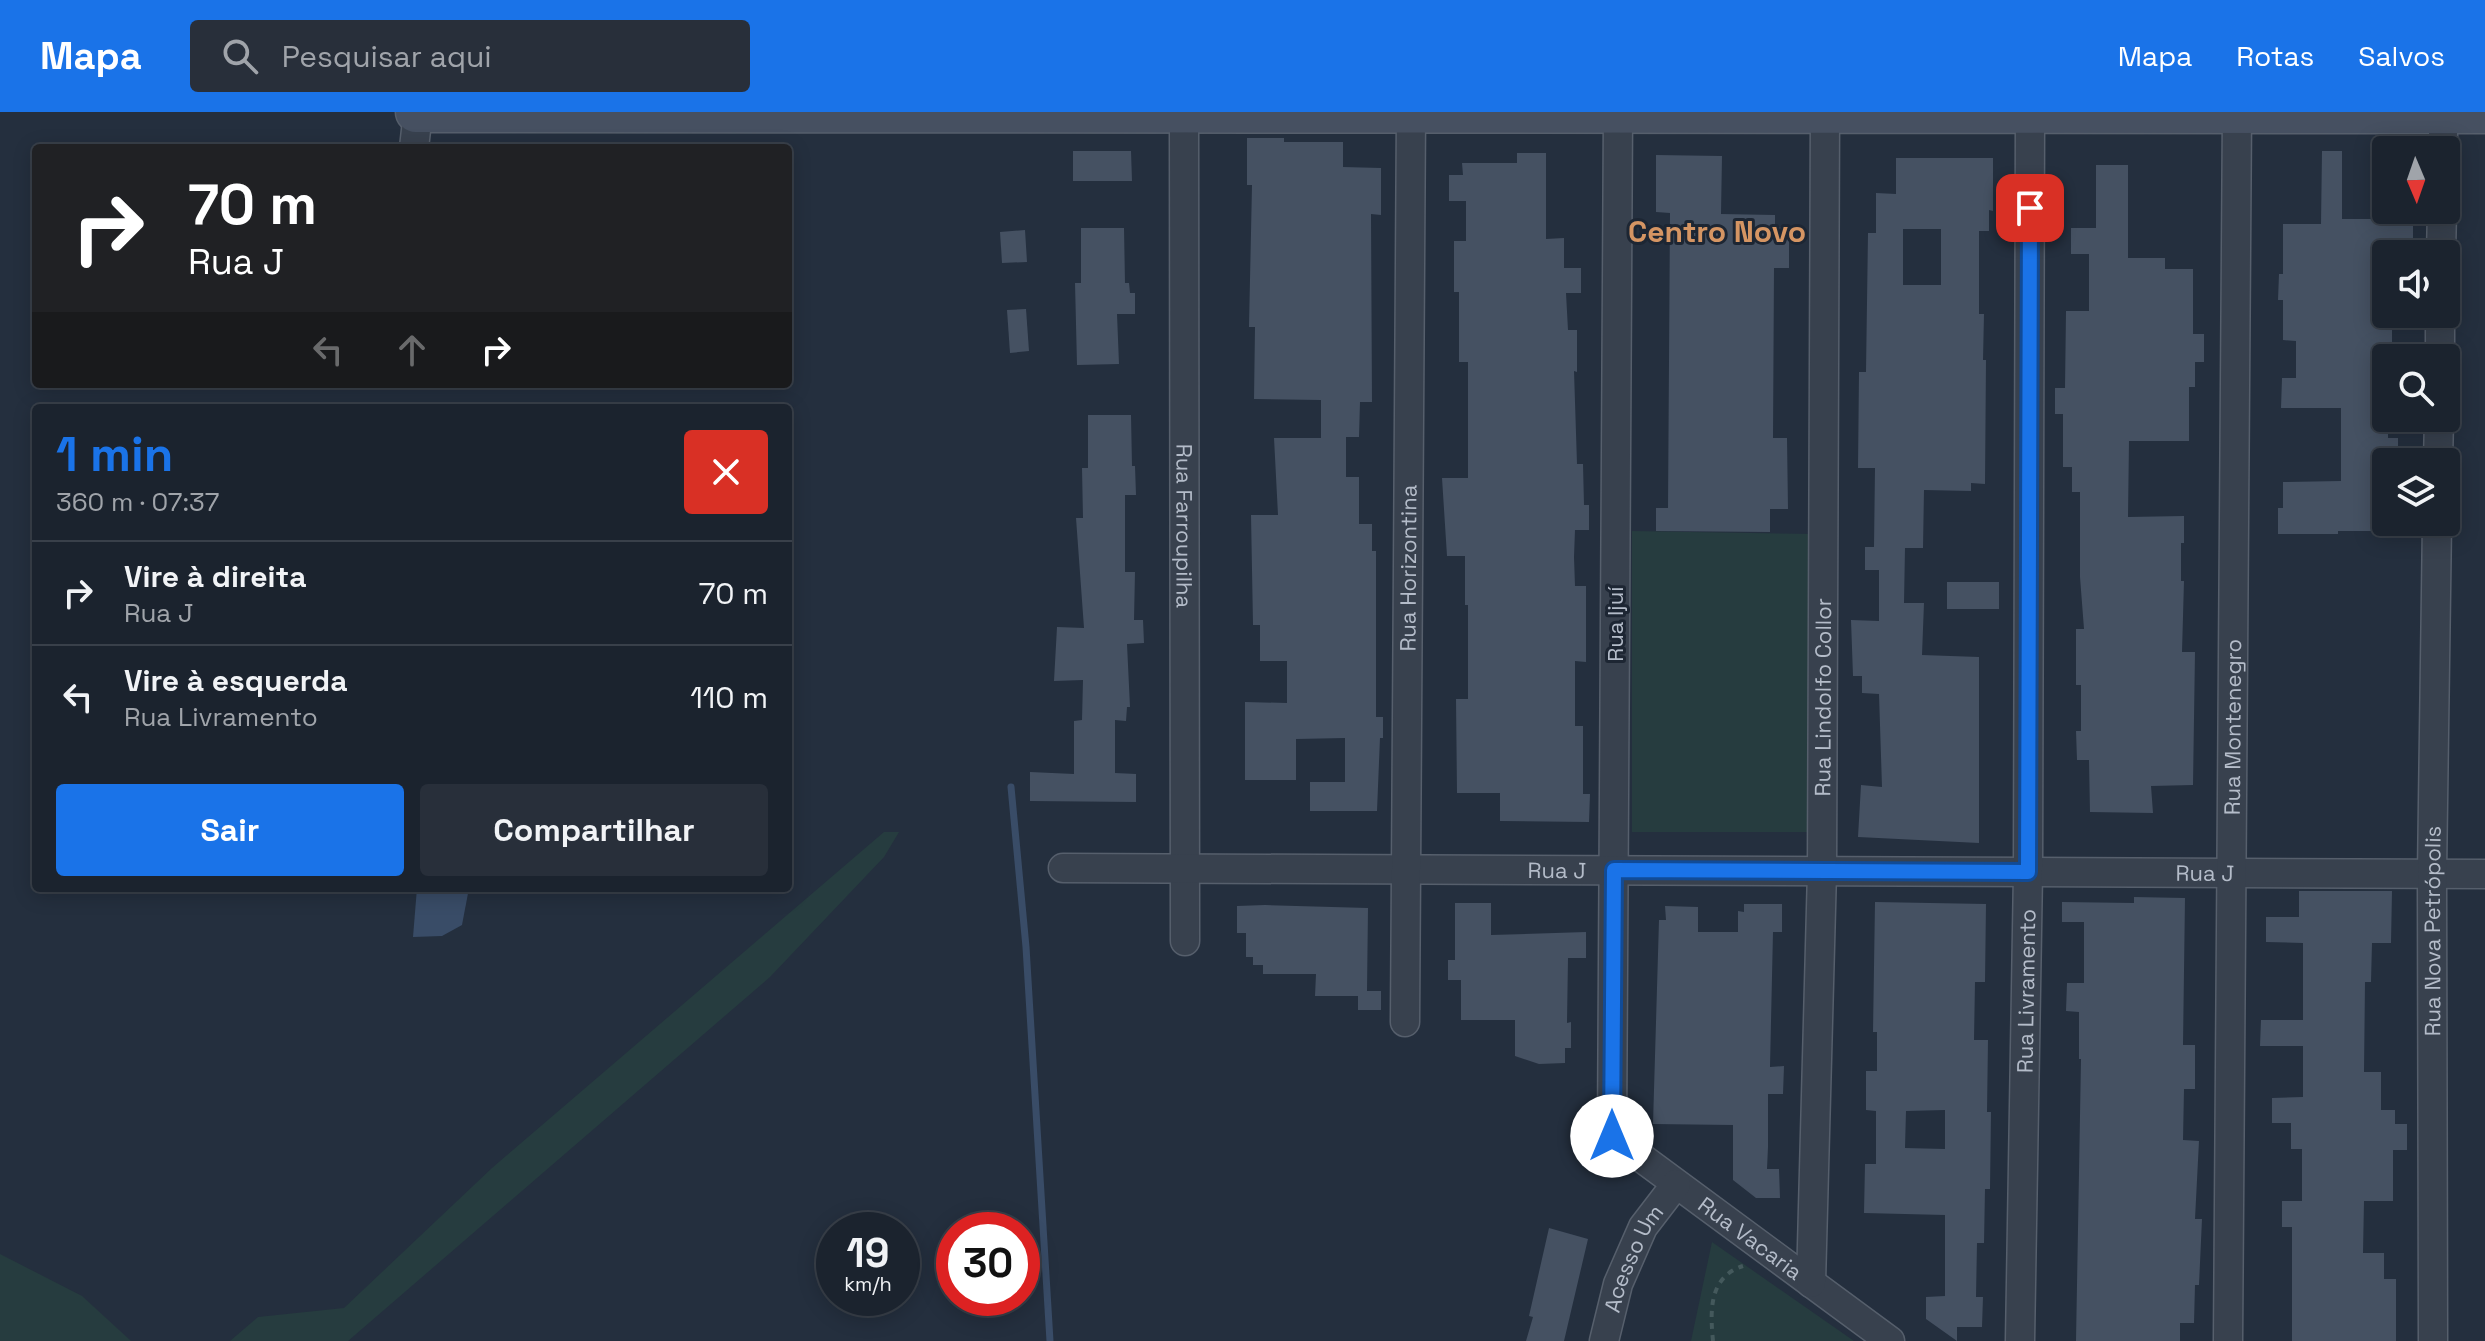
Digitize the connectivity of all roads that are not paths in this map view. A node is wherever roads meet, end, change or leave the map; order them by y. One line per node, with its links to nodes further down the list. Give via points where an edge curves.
1 (417, 112): 2 (main road); 10 (street)
2 (1184, 112): 3 (main road); 13 (street, Rua Farroupilha)
3 (1411, 112): 4 (main road); 14 (street, Rua Horizontina)
4 (1618, 112): 5 (main road); 15 (street, Rua Ijuí)
5 (1825, 112): 6 (main road); 16 (street, Rua Lindolfo Collor)
6 (2030, 113): 7 (main road); 17 (street, Rua Livramento)
7 (2237, 113): 9 (main road); 18 (street, Rua Montenegro)
8 (2485, 113): 9 (main road)
9 (2443, 125)
10 (414, 144)
11 (2437, 536): 19 (street, Rua Nova Petrópolis)
12 (1063, 868): 13 (street, Rua J)
13 (1187, 869): 14 (street, Rua J); 21 (street, Rua Farroupilha)
14 (1408, 869): 15 (street, Rua J); 22 (street, Rua Horizontina)
15 (1614, 870): 16 (street, Rua J); 23 (street, Rua Ijuí)
16 (1822, 871): 17 (street, Rua J); 25 (street, Rua Lindolfo Collor)
17 (2028, 872): 18 (street, Rua J); 28 (street, Rua Livramento)
18 (2233, 872): 19 (street, Rua J); 29 (street, Rua Montenegro)
19 (2432, 873): 20 (street, Rua J); 30 (street, Rua Nova Petrópolis)
20 (2485, 874)
21 (1185, 941)
22 (1405, 1022)
23 (1612, 1136): 24 (street, Rua Vacaria)
24 (1676, 1184): 25 (street, Rua Vacaria); 26 (street, Acesso Um, via 1643,1227 1618,1284)
25 (1811, 1283): 27 (street, Rua Vacaria)
26 (1604, 1341)
27 (1890, 1341)
28 (2020, 1341)
29 (2228, 1341)
30 (2433, 1341)

